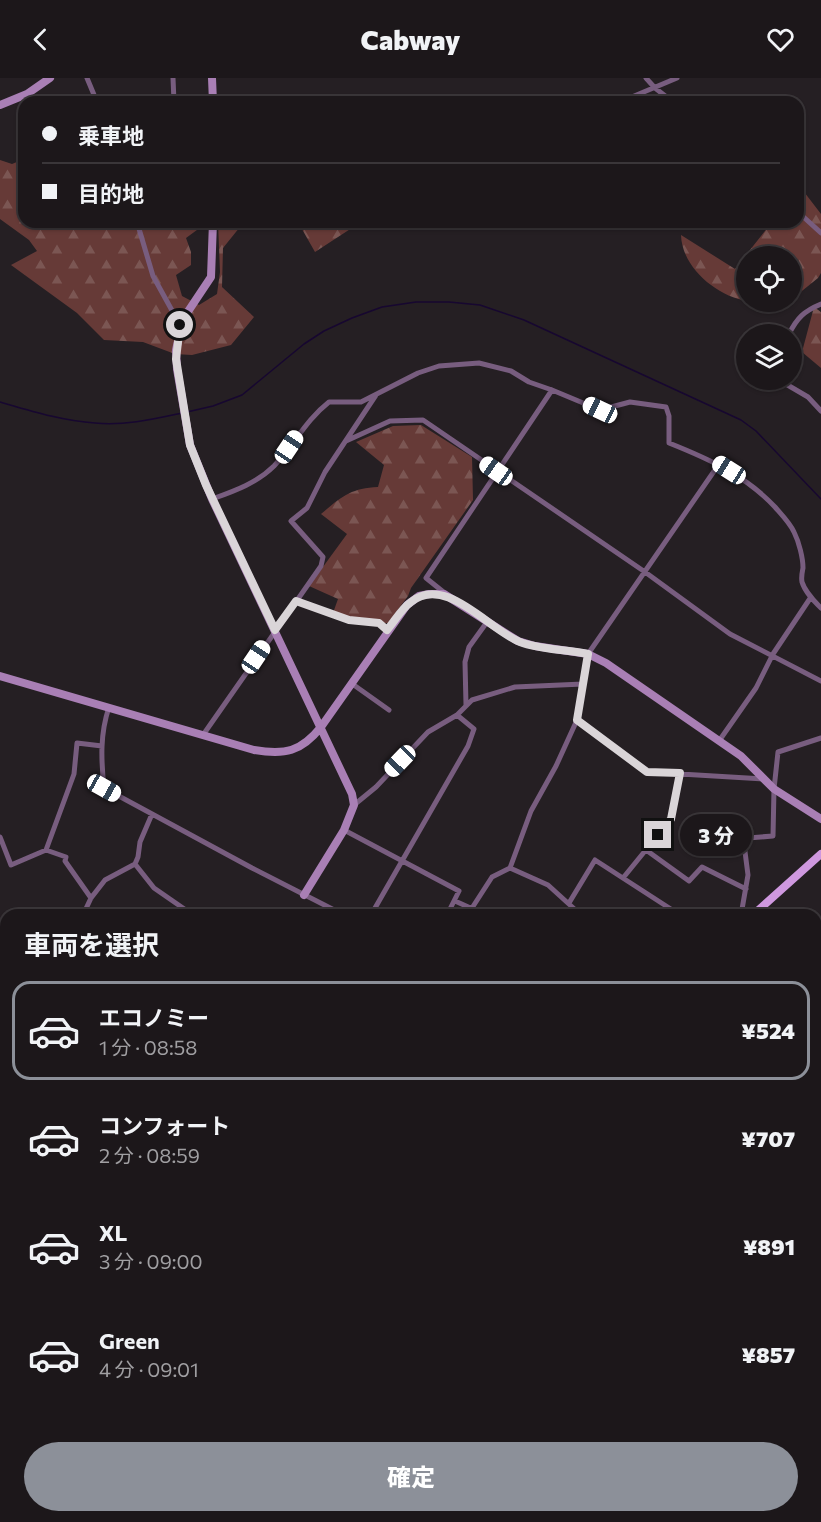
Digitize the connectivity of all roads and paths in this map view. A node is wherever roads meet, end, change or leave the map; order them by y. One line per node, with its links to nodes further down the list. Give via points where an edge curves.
1 (50, 78): 8 (street)
2 (87, 78): 9 (street)
3 (173, 78): 10 (street)
4 (212, 78): 11 (street)
5 (646, 78): 7 (street)
6 (676, 78): 7 (street)
7 (655, 88): 12 (street); 13 (street)
8 (22, 96)
9 (94, 96)
10 (174, 96)
11 (213, 96)
12 (635, 96)
13 (665, 96)
14 (18, 98): 15 (street)
15 (0, 105)
16 (804, 217): 19 (street)
17 (139, 228): 22 (street, via 153,276)
18 (213, 228): 22 (street, via 211,277)
19 (821, 233)
20 (821, 304): 21 (street, via 806,310)
21 (795, 324)
22 (180, 325): 30 (street, via 176,359 185,413 195,460)
23 (552, 390): 25 (street, via 511,371 478,363 440,366); 28 (street, via 600,410 630,402 666,407 669,443); 29 (street)
24 (796, 390): 26 (street)
25 (377, 394): 27 (street); 30 (street, via 361,402 329,402 302,428 273,467 241,488)
26 (821, 411)
27 (346, 441): 29 (street, via 390,421 423,420); 34 (street, via 307,508 291,521 323,557 321,566)
28 (719, 464): 31 (street); 33 (street, via 757,490 787,520 799,549 801,580)
29 (496, 471): 31 (street); 32 (street, via 426,578)
30 (212, 500): 37 (street)
31 (645, 572): 39 (street); 40 (street, via 730,634)
32 (448, 596): 36 (street); 38 (street, via 419,596)
33 (811, 597): 35 (street); 40 (street)
34 (296, 601): 37 (street); 38 (street, via 349,620 379,623)
35 (821, 608)
36 (487, 622): 39 (street, via 518,641); 45 (street, via 469,647 465,662)
37 (275, 630): 50 (street); 51 (street)
38 (387, 630): 43 (street)
39 (588, 654): 44 (street); 53 (street)
40 (773, 654): 42 (street); 53 (street, via 756,688)
41 (0, 676): 46 (street)
42 (821, 681)
43 (351, 683): 47 (street); 50 (street)
44 (583, 684): 45 (street, via 515,687); 49 (street)
45 (466, 705): 48 (street)
46 (109, 707): 51 (street); 54 (street)
47 (389, 710)
48 (457, 716): 58 (street, via 428,732); 66 (street, via 474,729 468,746)
49 (577, 720): 55 (street, via 647,772); 68 (street, via 531,811)
50 (321, 728): 51 (street, via 306,744 274,753); 58 (street)
51 (203, 735)
52 (821, 738): 57 (street, via 778,752)
53 (720, 741): 56 (street)
54 (102, 746): 59 (street, via 104,788); 63 (street, via 77,743 74,774)
55 (680, 773): 56 (street); 64 (street, via 671,819)
56 (764, 779): 57 (street)
57 (774, 789): 60 (street); 70 (street, via 773,836 748,838 744,844)
58 (354, 805): 61 (street)
59 (152, 814): 67 (street); 71 (street)
60 (821, 819)
61 (344, 830): 66 (street); 71 (street)
62 (0, 837): 63 (street, via 11,866)
63 (46, 850): 72 (street, via 66,857)
64 (646, 850): 69 (street); 70 (street, via 689,881 702,867)
65 (821, 855): 84 (main road)
66 (403, 861): 73 (street, via 459,891); 79 (street)
67 (135, 864): 72 (street, via 105,880); 77 (street, via 154,888)
68 (510, 868): 74 (street, via 548,885); 75 (street, via 492,877)
69 (622, 878): 74 (street, via 595,860); 82 (street)
70 (746, 889): 83 (street)
71 (304, 895): 78 (street)
72 (91, 898): 76 (street)
73 (455, 901): 75 (street); 80 (street)
74 (569, 903): 81 (street)
75 (472, 908)
76 (85, 909)
77 (184, 909)
78 (331, 909)
79 (375, 909)
80 (450, 909)
81 (575, 909)
82 (671, 909)
83 (742, 909)
84 (760, 909)

